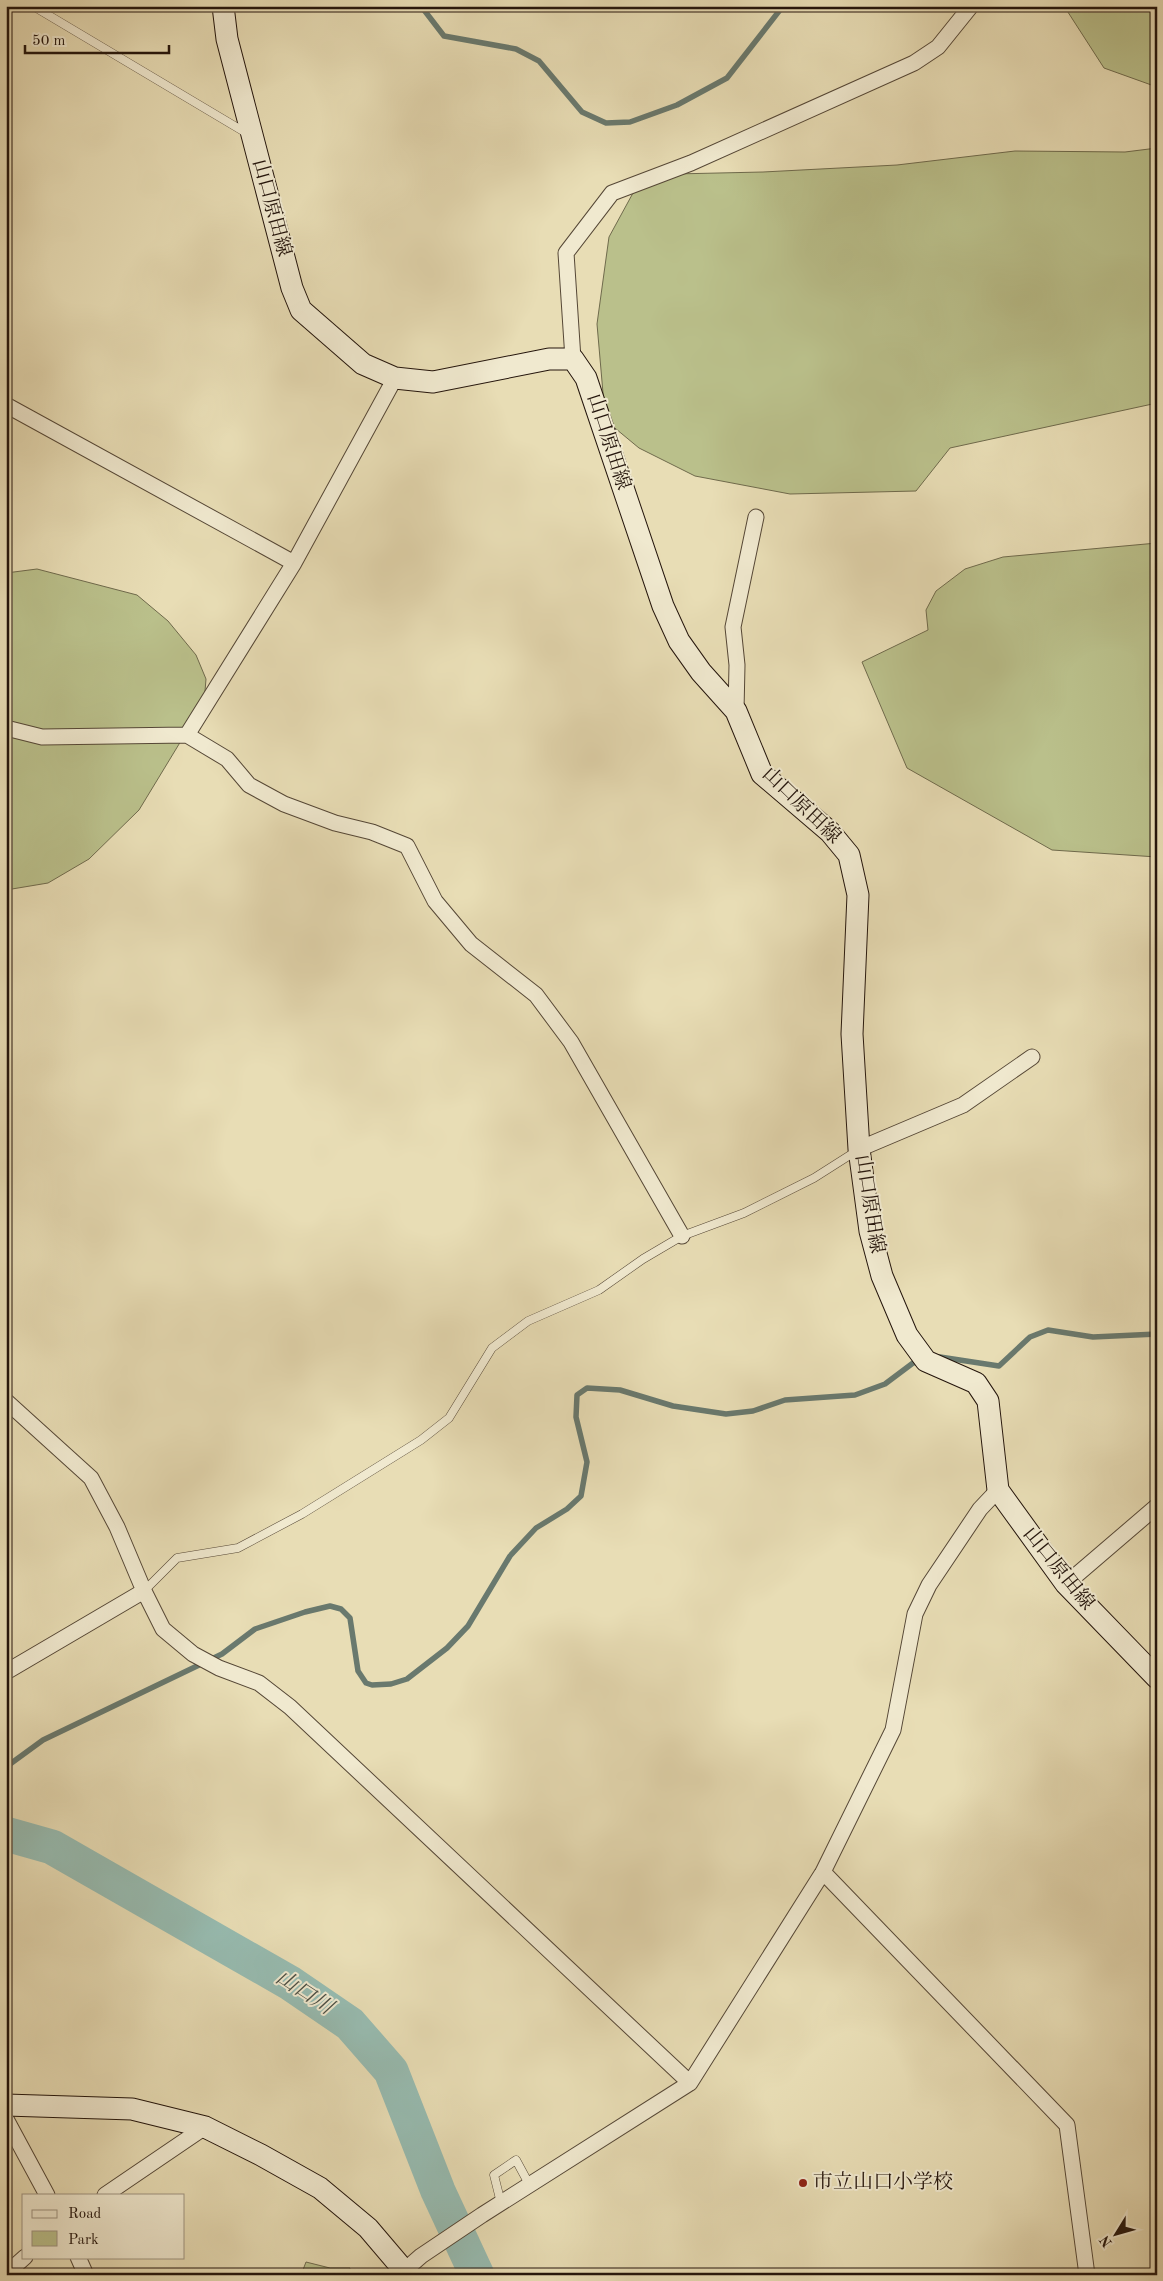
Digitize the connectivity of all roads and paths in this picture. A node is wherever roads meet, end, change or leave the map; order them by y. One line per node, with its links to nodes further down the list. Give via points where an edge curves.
1 (32, 6): 4 (lane)
2 (223, 6): 4 (main road, 山口原田線, via 227,39)
3 (971, 6): 5 (street, via 938,47 914,63 691,163 612,193 566,253)
4 (252, 137): 6 (main road, 山口原田線, via 292,288 301,310 363,364)
5 (573, 359): 6 (main road, 山口原田線, via 549,359 433,382); 10 (main road, 山口原田線, via 586,378 663,606 684,649)
6 (395, 378): 9 (street)
7 (6, 404): 9 (street)
8 (756, 516): 10 (street, via 733,627 737,665)
9 (294, 563): 12 (street)
10 (736, 711): 14 (main road, 山口原田線, via 762,774 830,832 849,855 858,895 852,1034)
11 (6, 728): 12 (street, via 42,737)
12 (187, 735): 15 (street, via 226,759 248,785 284,804 407,846 435,901 471,944 536,995 571,1042)
13 (1032, 1057): 14 (street, via 963,1105)
14 (859, 1149): 15 (lane, via 814,1178 744,1213); 17 (main road, 山口原田線, via 870,1232 882,1276 907,1335 926,1361 976,1383 988,1401)
15 (682, 1236): 20 (lane, via 599,1290 528,1321 492,1348 449,1418 421,1440 302,1514 238,1548 177,1558)
16 (6, 1401): 20 (street, via 91,1478 117,1527)
17 (998, 1490): 19 (main road, 山口原田線); 23 (street, via 975,1516 915,1614 893,1730)
18 (1157, 1506): 19 (street)
19 (1066, 1584): 22 (main road, 山口原田線)
20 (144, 1591): 21 (street); 24 (street, via 163,1629 193,1654 259,1683 290,1707)
21 (6, 1672)
22 (1157, 1678)
23 (823, 1872): 24 (street); 37 (street, via 1067,2125)
24 (690, 2083): 28 (street)
25 (6, 2105): 27 (main road, via 132,2109)
26 (6, 2119): 29 (street)
27 (205, 2128): 30 (street); 34 (main road, via 320,2188 368,2228)
28 (529, 2184): 31 (street); 31 (lane, via 516,2160 494,2175)
29 (46, 2194)
30 (106, 2194)
31 (501, 2202): 34 (street, via 421,2256)
32 (24, 2258): 35 (street)
33 (78, 2258): 36 (street)
34 (406, 2272)
35 (6, 2274)
36 (86, 2275)
37 (1087, 2275)

